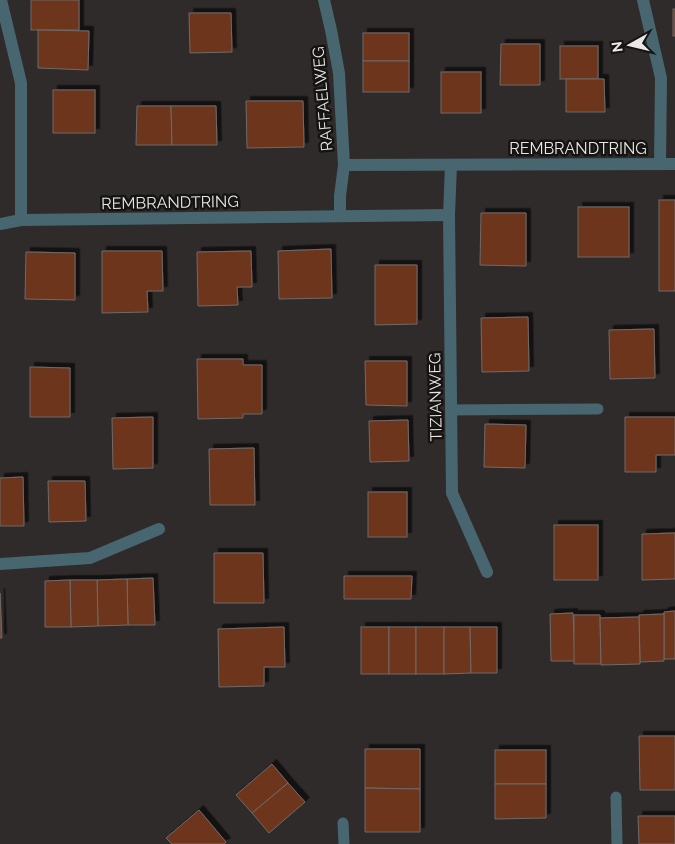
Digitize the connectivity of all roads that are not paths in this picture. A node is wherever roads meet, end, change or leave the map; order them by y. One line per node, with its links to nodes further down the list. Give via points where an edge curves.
1 (1, 0): 10 (street, via 21,83)
2 (324, 0): 7 (street, RAFFAELWEG, via 339,73)
3 (643, 0): 5 (street, via 661,78)
4 (451, 164): 5 (street, REMBRANDTRING); 7 (street, REMBRANDTRING); 8 (street)
5 (660, 164): 6 (street, REMBRANDTRING)
6 (675, 164)
7 (344, 165): 9 (street)
8 (449, 215): 9 (street, REMBRANDTRING); 13 (street, TIZIANWEG)
9 (340, 216): 10 (street, REMBRANDTRING)
10 (21, 220): 11 (street, REMBRANDTRING)
11 (0, 224)
12 (598, 409): 13 (lane)
13 (451, 410): 16 (street, TIZIANWEG, via 452,493)
14 (159, 529): 15 (street, via 90,558)
15 (0, 564)
16 (487, 572)
17 (616, 797): 20 (lane)
18 (343, 823): 19 (lane)
19 (344, 844)
20 (617, 844)

